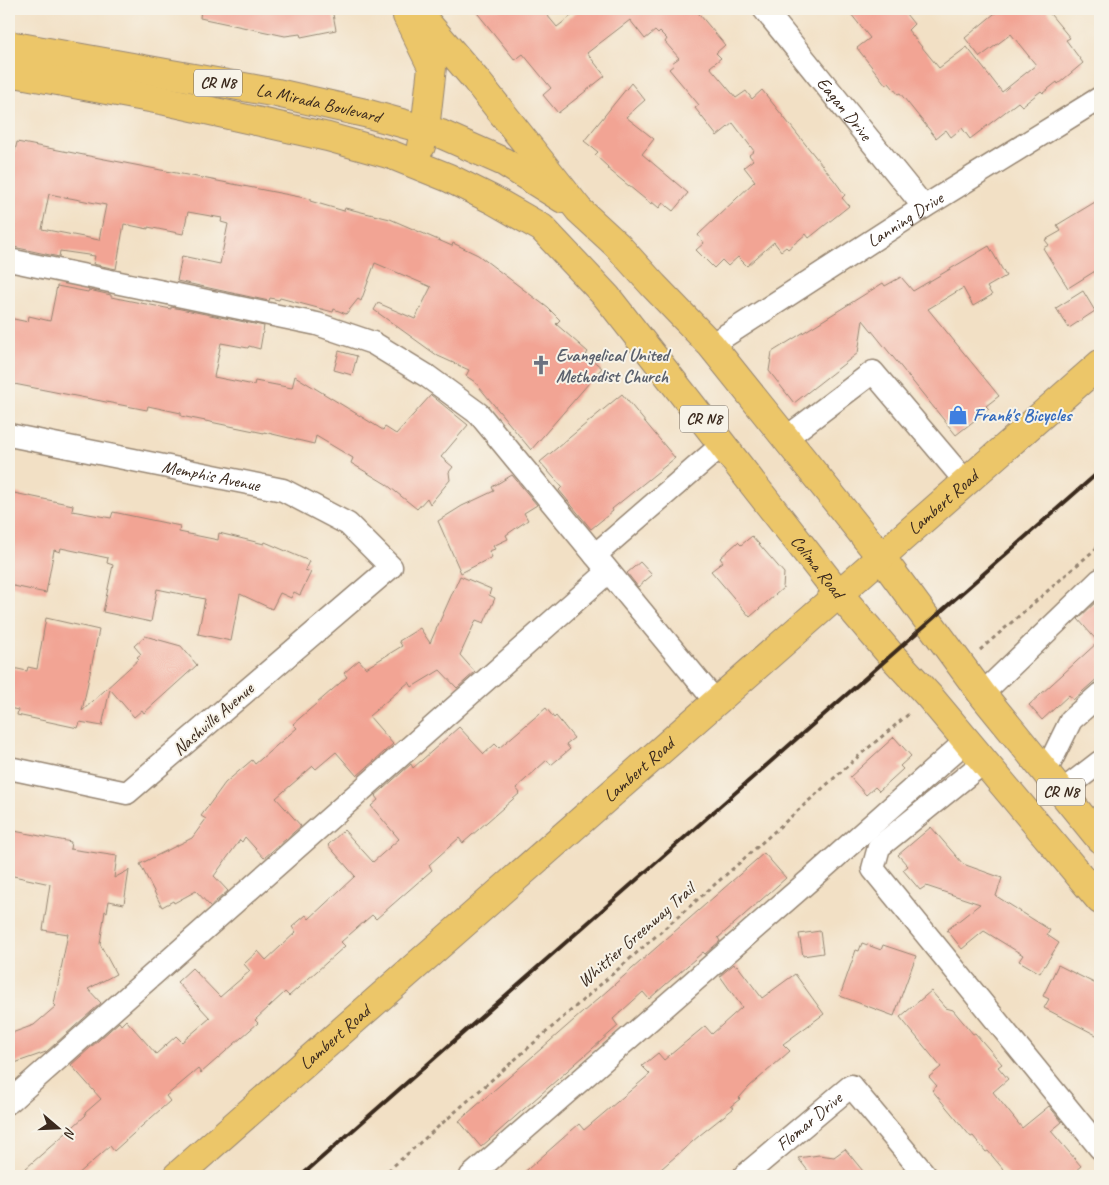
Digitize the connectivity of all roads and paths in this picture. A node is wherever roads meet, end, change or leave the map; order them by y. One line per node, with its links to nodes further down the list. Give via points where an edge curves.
1 (404, 9): 7 (main road, via 432,66)
2 (415, 9): 10 (main road)
3 (764, 9): 9 (street, Eagan Drive)
4 (9, 45): 7 (main road, La Mirada Boulevard / CR N8, via 277,93)
5 (9, 72): 8 (main road, La Mirada Boulevard / CR N8, via 166,101 310,133)
6 (1100, 98): 9 (street, Lanning Drive)
7 (425, 130): 8 (main road); 10 (main road, La Mirada Boulevard / CR N8, via 504,162)
8 (416, 164): 11 (main road, La Mirada Boulevard / CR N8, via 493,200)
9 (924, 208): 13 (street, Lanning Drive)
10 (579, 210): 13 (main road, CR N8, via 617,244)
11 (542, 228): 17 (main road, Colima Road / CR N8, via 607,297)
12 (9, 260): 21 (street, via 317,324 373,343 427,376 479,414)
13 (711, 345): 16 (main road, CR N8)
14 (1100, 364): 18 (main road, Lambert Road)
15 (9, 435): 22 (street, Memphis Avenue, via 283,490 348,524)
16 (786, 438): 18 (street, via 873,372); 20 (main road, CR N8)
17 (723, 444): 21 (street); 24 (main road, Colima Road / CR N8)
18 (966, 482): 20 (main road, Lambert Road)
19 (1100, 545): 25 (path)
20 (881, 557): 24 (main road, Lambert Road); 26 (main road, CR N8)
21 (602, 564): 28 (street); 37 (street)
22 (391, 567): 33 (street, Nashville Avenue, via 127,793)
23 (1100, 580): 26 (street)
24 (839, 594): 28 (main road, Lambert Road); 30 (main road, Colima Road / CR N8)
25 (980, 650)
26 (982, 694): 34 (main road, CR N8)
27 (1100, 694): 34 (street, via 1071,720)
28 (716, 702): 39 (main road, Lambert Road)
29 (908, 715): 40 (path, Whittier Greenway Trail)
30 (966, 740): 31 (main road, Colima Road / CR N8); 41 (street)
31 (984, 762): 36 (main road, Colima Road / CR N8); 38 (street, via 879,847 873,869)
32 (1100, 762): 34 (street)
33 (9, 768)
34 (1053, 783): 35 (main road, CR N8)
35 (1100, 839)
36 (1100, 900)
37 (9, 1102)
38 (1100, 1148)
39 (177, 1176)
40 (382, 1176)
41 (471, 1176)
42 (744, 1176): 43 (street, Flomar Drive, via 851,1086)
43 (926, 1176)

